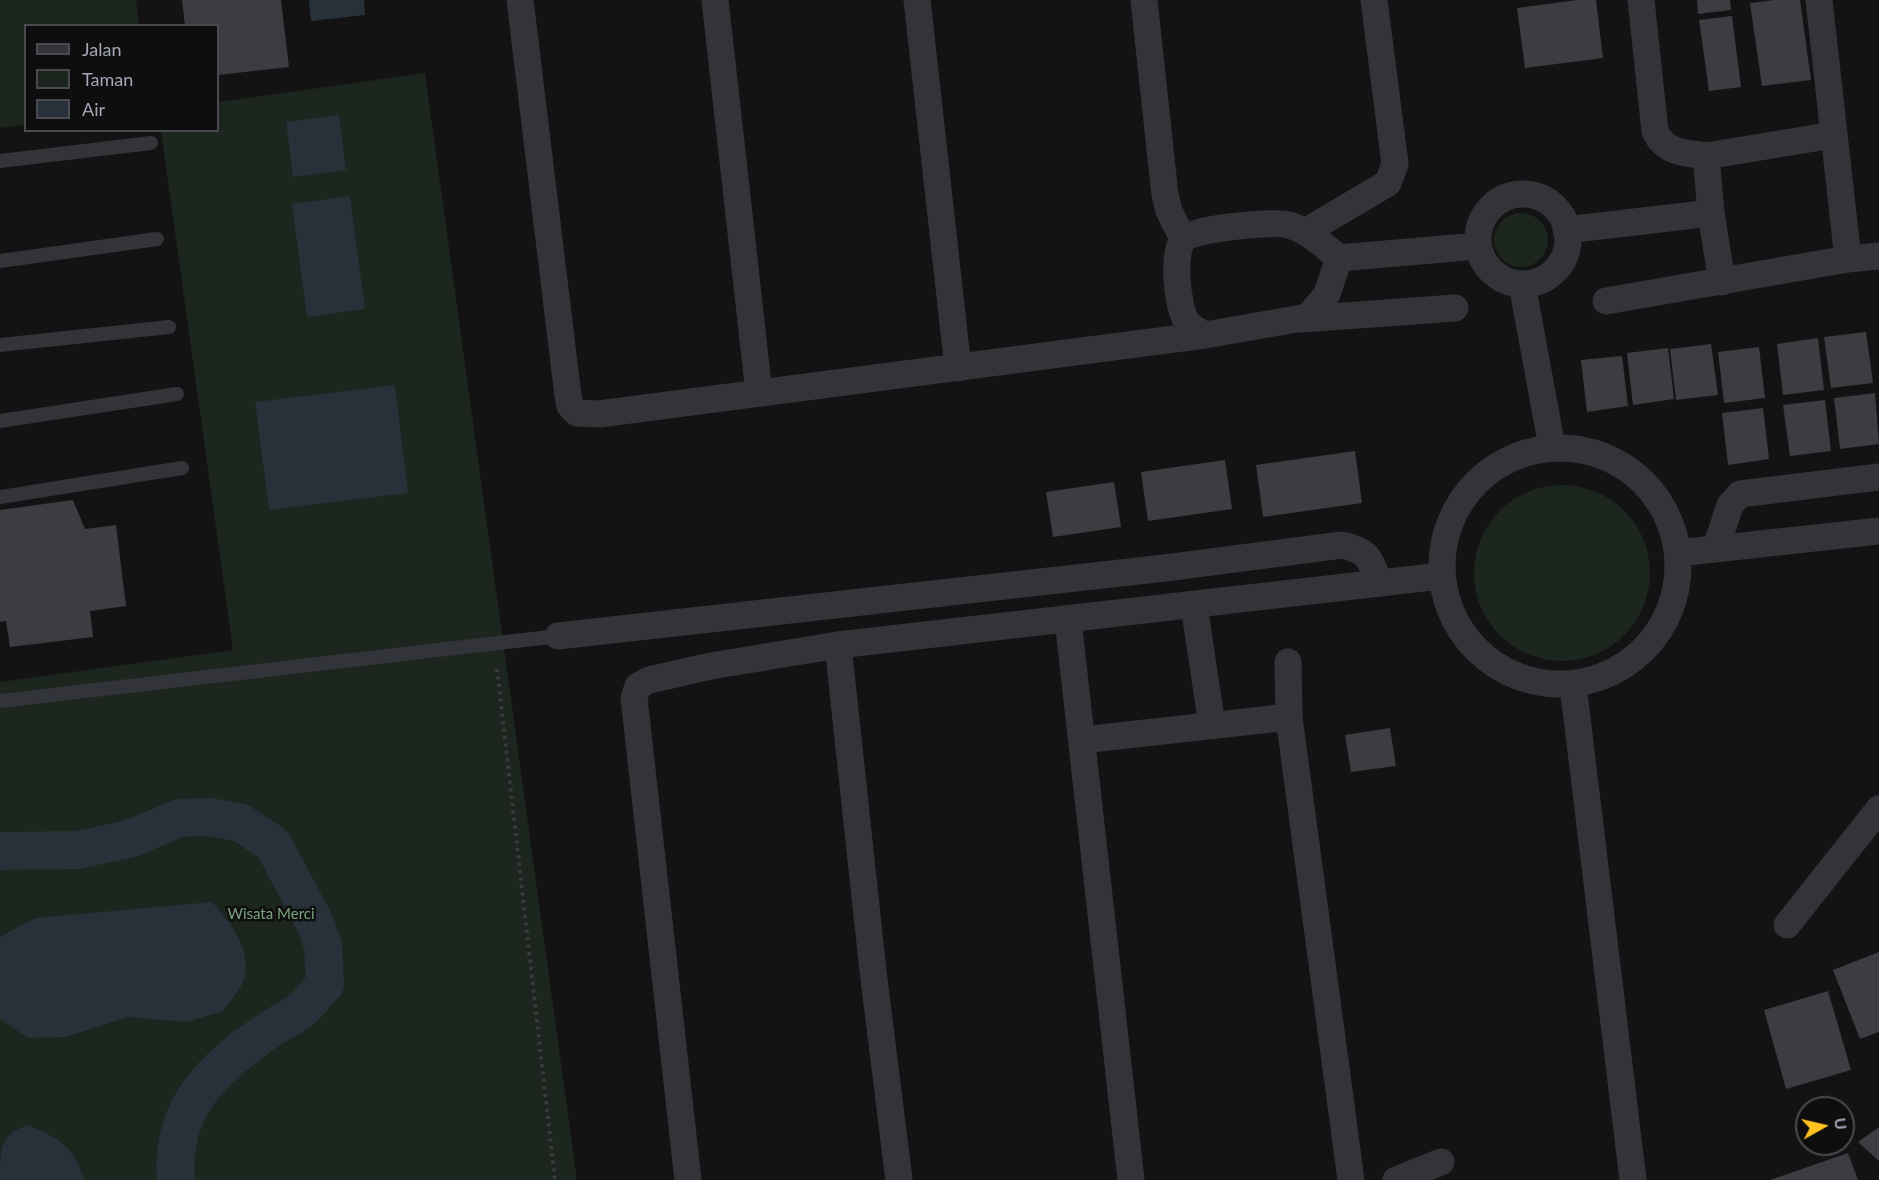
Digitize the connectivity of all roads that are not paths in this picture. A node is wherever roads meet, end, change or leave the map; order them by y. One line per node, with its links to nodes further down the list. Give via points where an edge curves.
1 (520, 0): 31 (street, via 570,406 577,413 599,414)
2 (715, 0): 31 (street)
3 (916, 0): 30 (street)
4 (1143, 0): 16 (street, via 1165,195)
5 (1374, 0): 14 (street, via 1395,164 1388,183)
6 (1641, 0): 10 (street, via 1658,140 1675,151)
7 (1819, 0): 8 (street)
8 (1833, 135): 10 (street); 20 (street)
9 (151, 142): 11 (lane)
10 (1706, 156): 12 (street)
11 (0, 161)
12 (1711, 213): 13 (street); 22 (street)
13 (1566, 230): 17 (street, via 1553,206 1541,198 1514,195 1490,208 1480,226); 23 (street, via 1564,256 1557,268 1548,277)
14 (1305, 232): 16 (street, via 1289,225 1264,225 1198,233); 19 (street)
15 (157, 239): 21 (lane)
16 (1183, 239): 28 (street, via 1177,259 1185,320)
17 (1479, 246): 19 (street); 23 (street, via 1494,273 1507,282)
18 (1879, 256): 20 (street)
19 (1340, 258): 26 (street, via 1322,303)
20 (1848, 259): 22 (street)
21 (0, 261)
22 (1722, 282): 24 (street)
23 (1522, 284): 34 (street)
24 (1606, 301)
25 (1455, 308): 26 (street)
26 (1302, 319): 28 (street)
27 (169, 327): 29 (lane)
28 (1205, 335): 30 (street)
29 (0, 345)
30 (958, 368): 31 (street)
31 (759, 393)
32 (177, 394): 33 (lane)
33 (0, 421)
34 (1552, 447): 40 (street, via 1588,450 1610,459 1649,487 1668,517); 41 (street, via 1515,455 1483,475 1458,503 1444,538)
35 (182, 468): 37 (lane)
36 (1879, 477): 39 (street, via 1740,494 1730,505)
37 (0, 496)
38 (1879, 531): 39 (street)
39 (1716, 548): 40 (street)
40 (1678, 553): 48 (street, via 1676,590 1664,625 1640,654 1610,675)
41 (1441, 576): 42 (street); 48 (street, via 1448,607 1463,636 1484,658 1511,675 1542,684)
42 (1378, 582): 43 (street); 45 (street, via 1369,557 1342,545)
43 (1194, 605): 44 (street); 51 (street)
44 (1068, 620): 46 (street); 52 (street)
45 (558, 636): 49 (lane)
46 (838, 645): 56 (street, via 649,680 638,686 634,698); 57 (street)
47 (1288, 662): 50 (street)
48 (1573, 685): 61 (street)
49 (0, 701)
50 (1289, 717): 51 (street); 59 (street)
51 (1212, 726): 52 (street)
52 (1082, 740): 58 (street)
53 (1879, 809): 54 (street)
54 (1787, 925)
55 (1441, 1162): 60 (street)
56 (688, 1180)
57 (899, 1180)
58 (1131, 1180)
59 (1351, 1180)
60 (1396, 1180)
61 (1633, 1180)

